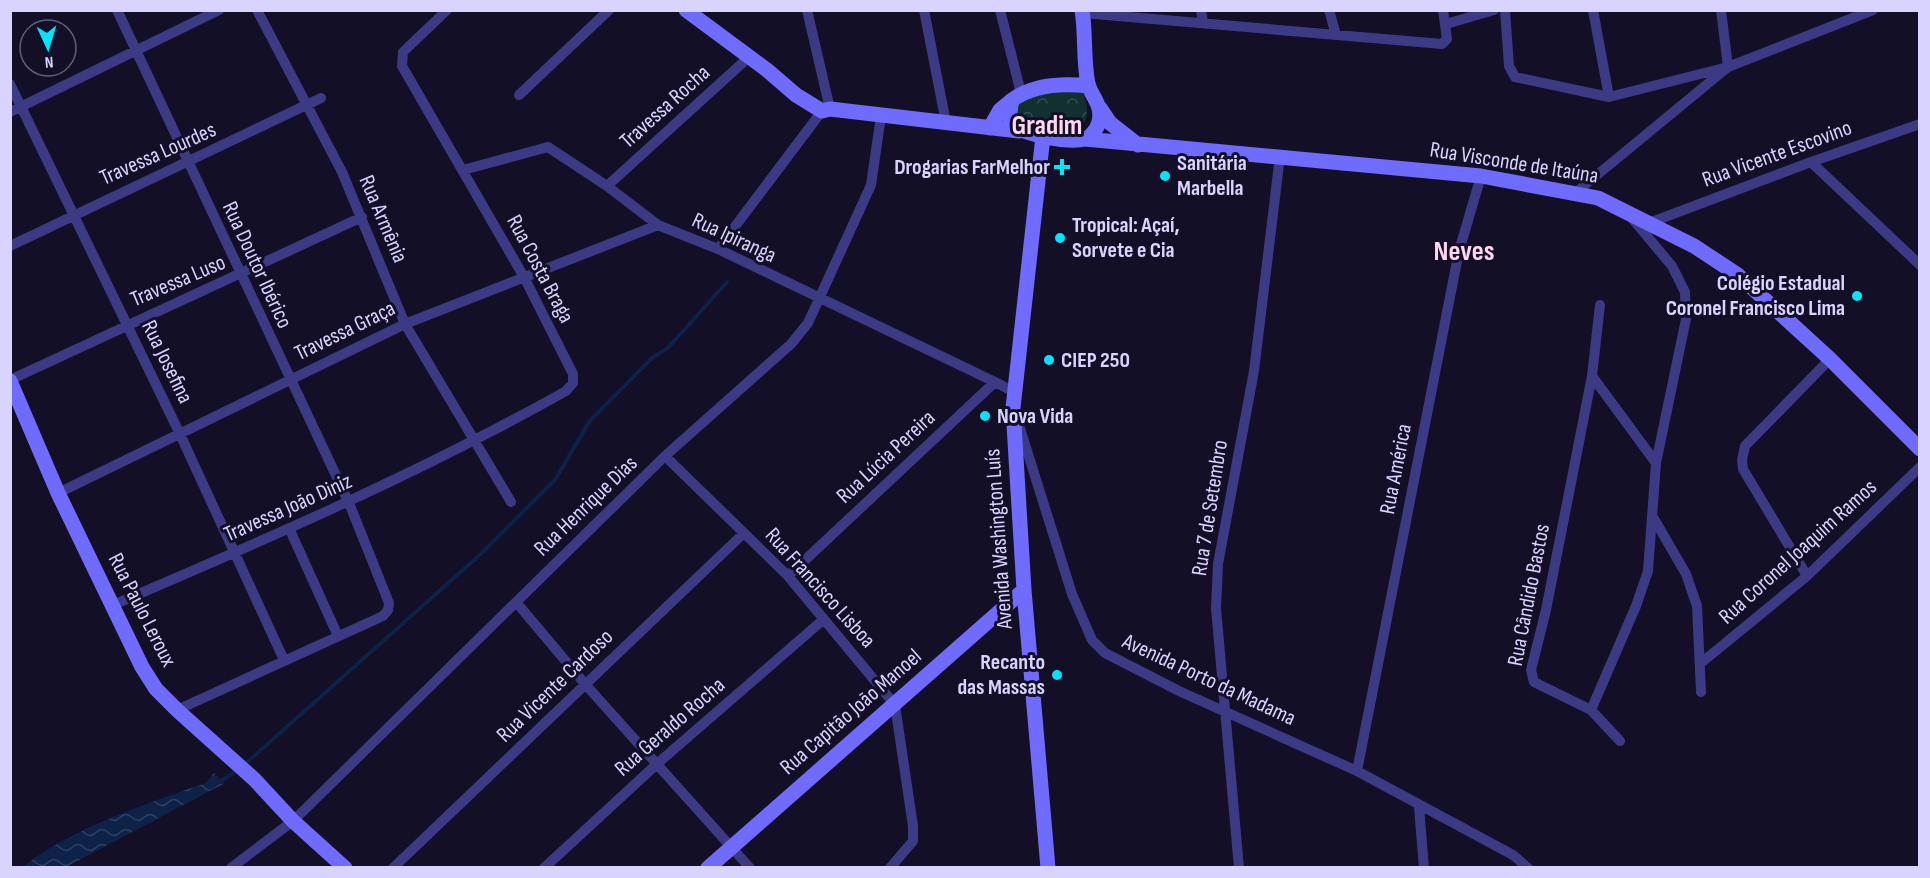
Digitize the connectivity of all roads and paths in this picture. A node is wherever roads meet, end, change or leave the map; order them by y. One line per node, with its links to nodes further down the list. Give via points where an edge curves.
1 (117, 10): 22 (street, Rua Doutor Ibérico)
2 (219, 10): 22 (street)
3 (257, 10): 31 (street, Rua Armênia)
4 (447, 10): 46 (street, Rua Costa Braga, via 403,52 402,66)
5 (609, 10): 27 (street)
6 (686, 10): 23 (main road)
7 (807, 10): 34 (street)
8 (924, 10): 36 (street)
9 (1000, 10): 28 (street)
10 (1201, 10): 19 (street)
11 (1329, 10): 21 (street)
12 (1443, 10): 20 (street)
13 (1494, 10): 20 (street)
14 (1505, 10): 30 (street, via 1509,66 1515,76)
15 (1593, 10): 30 (street)
16 (1721, 10): 24 (street)
17 (1873, 10): 24 (street)
18 (1082, 12): 19 (street); 26 (main road)
19 (1203, 22): 21 (street)
20 (1446, 24): 21 (street, via 1447,39 1442,44)
21 (1336, 35)
22 (134, 51): 33 (street); 45 (street, Rua Doutor Ibérico)
23 (749, 57): 34 (main road, via 796,95); 48 (street, Travessa Rocha)
24 (1728, 67): 30 (street); 49 (street)
25 (10, 84): 33 (street, Rua Josefina)
26 (1089, 86): 28 (main road, via 1049,85); 32 (main road)
27 (519, 95)
28 (1017, 96): 38 (main road, via 1000,110); 39 (main road, via 1009,116)
29 (321, 98): 31 (street, Travessa Lourdes)
30 (1609, 98)
31 (308, 106): 45 (street, Travessa Lourdes); 52 (street, Rua Armênia)
32 (1100, 108): 41 (main road, via 1099,123); 42 (main road, via 1110,123)
33 (16, 109): 51 (street, Rua Josefina)
34 (826, 110): 35 (main road); 56 (street)
35 (881, 116): 36 (main road); 60 (street, Rua Henrique Dias, via 871,185)
36 (946, 123): 38 (main road)
37 (1920, 124): 44 (street, Rua Vicente Escovino)
38 (990, 128): 39 (main road)
39 (1019, 131): 40 (main road, Rua Visconde de Itaúna)
40 (1043, 136): 41 (main road, Rua Visconde de Itaúna); 69 (main road, Avenida Washington Luís)
41 (1085, 139): 42 (main road, Rua Visconde de Itaúna)
42 (1138, 145): 43 (main road, Rua Visconde de Itaúna)
43 (1280, 156): 47 (main road, Rua Visconde de Itaúna); 96 (street, Rua 7 de Setembro, via 1254,371 1218,564 1216,608)
44 (1811, 162): 53 (street, Rua Vicente Escovino); 57 (street)
45 (187, 164): 51 (street, Travessa Lourdes); 58 (street, Rua Doutor Ibérico)
46 (463, 170): 48 (street, Rua Ipiranga, via 548,147); 59 (street, Rua Costa Braga)
47 (1481, 176): 49 (main road, Rua Visconde de Itaúna); 100 (street, Rua América, via 1459,251)
48 (607, 186): 54 (street, Rua Ipiranga)
49 (1574, 194): 50 (main road, Rua Visconde de Itaúna, via 1598,198)
50 (1625, 210): 53 (main road, Rua Visconde de Itaúna); 74 (street, via 1672,266 1685,292 1686,319)
51 (74, 213): 55 (street, Travessa Lourdes); 63 (street, Rua Josefina)
52 (362, 218): 58 (street, Travessa Luso); 62 (street, Rua Armênia)
53 (1649, 223): 64 (main road, Rua Visconde de Itaúna, via 1738,275)
54 (658, 225): 56 (street, Rua Ipiranga); 59 (street, Travessa Graça)
55 (10, 246)
56 (718, 249): 60 (street, Rua Ipiranga)
57 (1920, 265)
58 (242, 275): 63 (street, Travessa Luso); 66 (street, Rua Doutor Ibérico)
59 (524, 278): 62 (street, Travessa Graça); 71 (street, Rua Costa Braga, via 573,374 573,383 566,392)
60 (817, 299): 68 (street, Rua Ipiranga); 73 (street, Rua Henrique Dias, via 808,323 790,344)
61 (1600, 305): 65 (street, Rua Cândido Bastos)
62 (405, 324): 66 (street, Travessa Graça); 71 (street, Rua Armênia)
63 (128, 325): 67 (street, Travessa Luso); 70 (street, Rua Josefina)
64 (1830, 359): 72 (main road, Rua Visconde de Itaúna); 84 (street, via 1745,446 1742,460 1743,469)
65 (1592, 376): 74 (street); 97 (street, Rua Cândido Bastos, via 1531,670 1534,682)
66 (289, 380): 70 (street, Travessa Graça); 78 (street, Rua Doutor Ibérico)
67 (10, 381): 76 (main road, Rua Paulo Leroux)
68 (994, 382): 69 (street); 83 (street, Rua Lúcia Pereira)
69 (1013, 400): 85 (main road, Avenida Washington Luís); 96 (street, Avenida Porto da Madama, via 1072,594 1092,640 1105,653 1179,691)
70 (179, 432): 76 (street, Travessa Graça); 82 (street, Rua Josefina)
71 (476, 442): 77 (street, Rua Armênia); 78 (street, Travessa João Diniz)
72 (1920, 449)
73 (664, 456): 81 (street, Rua Francisco Lisboa); 86 (street, Rua Henrique Dias)
74 (1656, 463): 79 (street)
75 (1920, 467): 84 (street, Rua Coronel Joaquim Ramos)
76 (58, 493): 87 (main road, Rua Paulo Leroux)
77 (511, 502)
78 (349, 503): 80 (street, Travessa João Diniz); 89 (street, Rua Doutor Ibérico, via 389,603 383,616)
79 (1653, 517): 91 (street, via 1686,574 1697,606); 97 (street, via 1647,571 1636,606)
80 (289, 528): 82 (street, Travessa João Diniz); 89 (street)
81 (744, 533): 83 (street, Rua Francisco Lisboa); 92 (street, Rua Vicente Cardoso)
82 (234, 553): 87 (street, Travessa João Diniz); 90 (street, Rua Josefina)
83 (788, 576): 88 (street, Rua Francisco Lisboa)
84 (1807, 576): 91 (street, Rua Coronel Joaquim Ramos)
85 (1024, 590): 94 (main road, Rua Capitão João Manoel); 111 (main road, Avenida Washington Luís)
86 (516, 602): 92 (street); 102 (street, Rua Henrique Dias)
87 (113, 605): 95 (main road, Rua Paulo Leroux, via 142,667 156,689)
88 (824, 619): 94 (street, Rua Francisco Lisboa); 99 (street, Rua Geraldo Rocha)
89 (338, 636): 90 (street)
90 (284, 660): 95 (street)
91 (1701, 663): 93 (street)
92 (585, 684): 99 (street); 106 (street, Rua Vicente Cardoso)
93 (1701, 692)
94 (895, 705): 103 (main road, Rua Capitão João Manoel); 110 (street, via 913,841)
95 (177, 710): 102 (main road, Rua Paulo Leroux, via 255,780)
96 (1227, 710): 100 (street, Avenida Porto da Madama); 112 (street, Rua 7 de Setembro)
97 (1591, 710): 98 (street)
98 (1620, 741)
99 (658, 763): 103 (street); 107 (street, Rua Geraldo Rocha)
100 (1357, 771): 101 (street, Avenida Porto da Madama)
101 (1419, 807): 113 (street); 114 (street, Avenida Porto da Madama, via 1513,855)
102 (293, 821): 104 (street, Rua Henrique Dias); 105 (main road, Rua Paulo Leroux)
103 (729, 847): 108 (main road, Rua Capitão João Manoel); 109 (street)
104 (231, 867)
105 (345, 867)
106 (393, 867)
107 (544, 867)
108 (708, 867)
109 (750, 867)
110 (890, 867)
111 (1048, 867)
112 (1239, 867)
113 (1424, 867)
114 (1528, 867)

